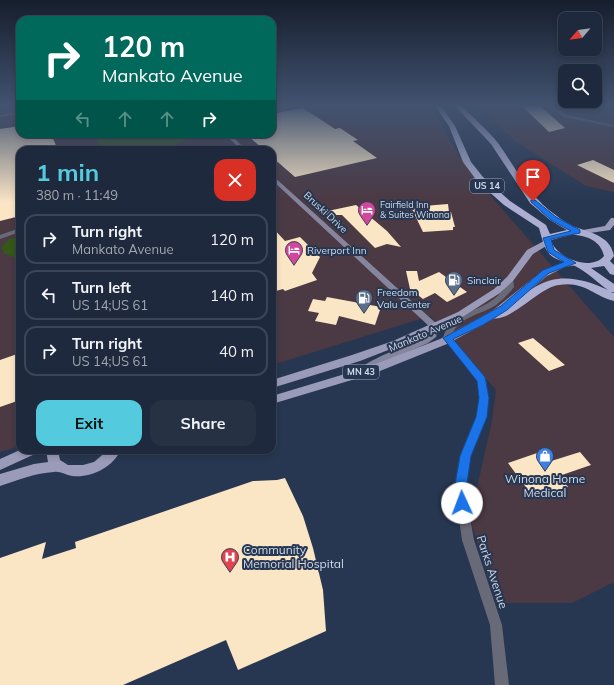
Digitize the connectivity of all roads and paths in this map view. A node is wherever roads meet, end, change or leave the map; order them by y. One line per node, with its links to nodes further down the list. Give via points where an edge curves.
1 (231, 138): 4 (street)
2 (456, 138): 10 (highway, US 14, via 473,170 499,197 543,227)
3 (489, 138): 8 (highway, US 14, via 533,201 553,218)
4 (240, 146)
5 (276, 181): 18 (street, Bruski Drive)
6 (614, 220): 8 (main road, via 607,228)
7 (16, 231): 9 (street)
8 (580, 232): 10 (highway); 11 (highway, US 14, via 604,244)
9 (0, 237)
10 (547, 240): 12 (highway, US 14, via 554,254); 14 (main road, Mankato Avenue / MN 43, via 530,252)
11 (609, 259): 12 (highway, via 596,265); 13 (highway, US 14)
12 (576, 264): 15 (highway, US 14); 17 (main road, Mankato Avenue / MN 43, via 558,266 546,271)
13 (614, 272)
14 (510, 279): 18 (main road, Mankato Avenue / MN 43, via 481,303); 19 (street, via 510,287 504,294 494,303 456,323 449,330)
15 (614, 289)
16 (614, 298): 17 (highway, via 592,286 562,281 547,285 516,306)
17 (494, 315): 19 (main road, Mankato Avenue / MN 43)
18 (435, 327): 20 (street, via 433,335 425,342); 21 (main road, Mankato Avenue / MN 43, via 356,358)
19 (448, 338): 20 (main road, Mankato Avenue / MN 43); 29 (street, Parks Avenue, via 482,380 482,417 465,456 460,490 468,540 496,625)
20 (360, 372): 22 (main road, Mankato Avenue / MN 43)
21 (276, 383)
22 (276, 399)
23 (23, 454): 26 (main road)
24 (52, 454): 27 (main road)
25 (112, 454): 27 (main road, via 98,466 82,471 65,470)
26 (0, 465)
27 (57, 466): 28 (main road, via 34,469)
28 (0, 480)
29 (502, 685)

